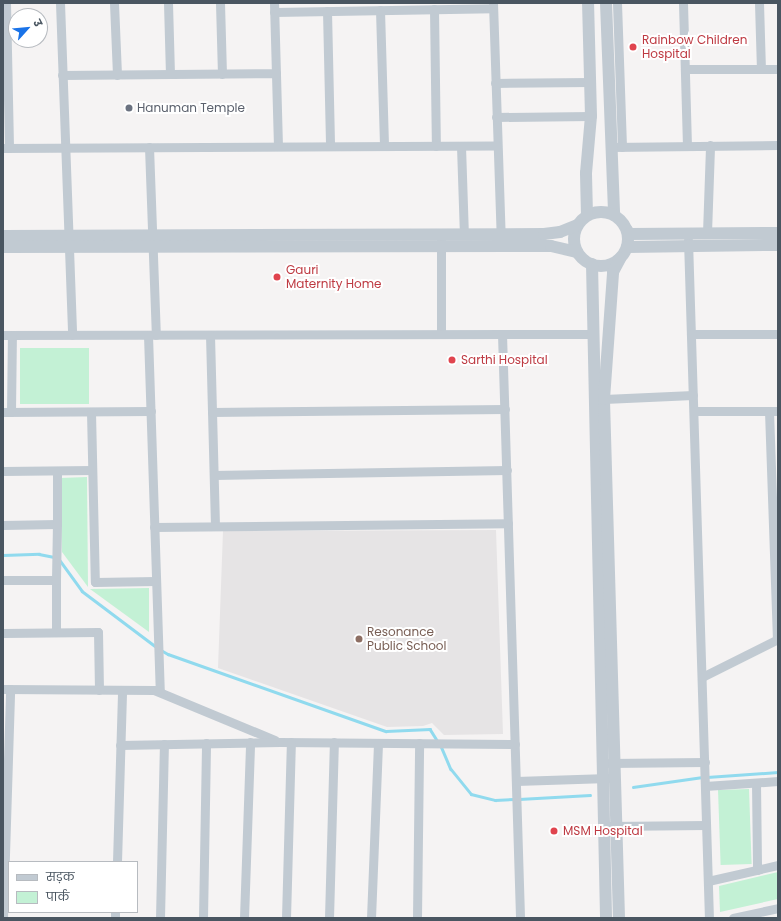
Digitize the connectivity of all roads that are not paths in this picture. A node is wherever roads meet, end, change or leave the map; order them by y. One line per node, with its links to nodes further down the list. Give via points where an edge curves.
1 (6, 3): 39 (street)
2 (60, 3): 23 (street)
3 (114, 3): 22 (street)
4 (168, 3): 20 (street)
5 (220, 3): 21 (street)
6 (588, 3): 24 (street)
7 (606, 3): 38 (street)
8 (617, 3): 38 (street)
9 (683, 3): 16 (street)
10 (759, 3): 17 (street)
11 (493, 6): 14 (street); 25 (street)
12 (274, 8): 15 (street); 19 (street)
13 (380, 10): 14 (street); 15 (street); 34 (street)
14 (434, 10): 35 (street)
15 (327, 11): 33 (street)
16 (685, 69): 17 (street); 29 (street)
17 (761, 69): 18 (street)
18 (778, 69)
19 (276, 73): 21 (street); 32 (street)
20 (170, 74): 21 (street); 22 (street)
21 (222, 74)
22 (117, 75): 23 (street)
23 (62, 76): 40 (street)
24 (590, 82): 25 (street); 26 (street)
25 (495, 83): 27 (street)
26 (591, 116): 27 (street); 41 (street, via 586,173)
27 (496, 117): 28 (street)
28 (496, 145): 36 (street); 50 (street)
29 (686, 145): 30 (street); 38 (street)
30 (710, 145): 31 (street); 46 (street)
31 (778, 145)
32 (278, 146): 33 (street); 37 (street)
33 (330, 146): 34 (street)
34 (384, 146): 35 (street)
35 (436, 146): 36 (street)
36 (461, 146): 48 (street)
37 (149, 147): 40 (street); 53 (street)
38 (616, 147): 42 (street)
39 (6, 148): 40 (street)
40 (63, 148): 52 (street)
41 (587, 215): 42 (street, via 600,211); 43 (street)
42 (614, 215): 44 (street)
43 (577, 225): 50 (street, via 554,233); 58 (street, via 574,239)
44 (627, 230): 45 (street, via 629,234); 57 (street)
45 (688, 233): 46 (street); 55 (street)
46 (707, 233): 47 (street)
47 (778, 233)
48 (464, 235): 50 (street); 51 (street)
49 (3, 236): 52 (street)
50 (501, 240): 51 (street); 58 (street)
51 (441, 241): 53 (street); 61 (street)
52 (68, 242): 53 (street); 56 (street); 67 (street)
53 (154, 242): 68 (street)
54 (778, 245): 55 (street)
55 (688, 246): 57 (street); 64 (street)
56 (3, 247)
57 (627, 247): 59 (street)
58 (577, 252): 60 (street)
59 (620, 259): 60 (street, via 612,264); 71 (street, via 613,272)
60 (592, 264): 63 (street)
61 (441, 334): 62 (street); 69 (street)
62 (502, 334): 63 (street); 72 (street)
63 (592, 334): 112 (street)
64 (691, 334): 65 (street); 70 (street)
65 (778, 334)
66 (8, 335): 67 (street); 76 (street)
67 (72, 335): 68 (street)
68 (152, 335): 69 (street); 73 (street)
69 (210, 335): 78 (street)
70 (693, 396): 71 (street); 74 (street)
71 (604, 399): 112 (street)
72 (505, 409): 78 (street); 80 (street)
73 (150, 411): 77 (street); 88 (street)
74 (694, 411): 75 (street); 95 (street)
75 (774, 411): 94 (street)
76 (7, 412): 77 (street)
77 (91, 412): 79 (street)
78 (212, 412): 83 (street)
79 (92, 470): 82 (street); 91 (street, via 95,582)
80 (506, 470): 83 (street); 84 (street)
81 (3, 471): 82 (street)
82 (57, 471): 85 (street)
83 (214, 475): 87 (street)
84 (508, 523): 87 (street); 109 (street)
85 (57, 524): 86 (street); 90 (street)
86 (3, 525)
87 (215, 526): 88 (street)
88 (154, 527): 91 (street)
89 (3, 580): 90 (street)
90 (56, 580): 92 (street)
91 (156, 581): 99 (street)
92 (56, 632): 93 (street); 97 (street, via 98,632)
93 (3, 633)
94 (777, 639): 95 (street)
95 (702, 677): 111 (street)
96 (7, 689): 97 (street); 107 (street)
97 (99, 690): 98 (street)
98 (122, 690): 99 (street); 110 (street)
99 (160, 692): 101 (street)
100 (250, 742): 101 (street); 104 (street); 129 (street)
101 (280, 742): 102 (street)
102 (291, 742): 103 (street); 130 (street)
103 (334, 742): 105 (street); 131 (street)
104 (206, 743): 108 (street); 128 (street)
105 (378, 743): 106 (street); 132 (street)
106 (419, 743): 109 (street); 133 (street)
107 (6, 744): 126 (street)
108 (164, 744): 110 (street); 127 (street)
109 (514, 744): 115 (street)
110 (120, 745): 121 (street)
111 (704, 762): 112 (street); 114 (street)
112 (608, 763): 113 (street)
113 (608, 778): 115 (street); 119 (street); 120 (street)
114 (705, 780): 117 (street); 118 (street)
115 (516, 781): 134 (street)
116 (778, 781): 117 (street)
117 (756, 783): 123 (street)
118 (706, 825): 120 (street); 124 (street)
119 (604, 826): 120 (street); 135 (street)
120 (616, 826): 136 (street)
121 (117, 861)
122 (778, 865): 123 (street)
123 (757, 870): 124 (street)
124 (708, 881): 137 (street)
125 (778, 908): 138 (street)
126 (3, 918)
127 (160, 918)
128 (203, 918)
129 (244, 918)
130 (286, 918)
131 (329, 918)
132 (371, 918)
133 (417, 918)
134 (520, 918)
135 (606, 918)
136 (619, 918)
137 (709, 918)
138 (733, 918)

